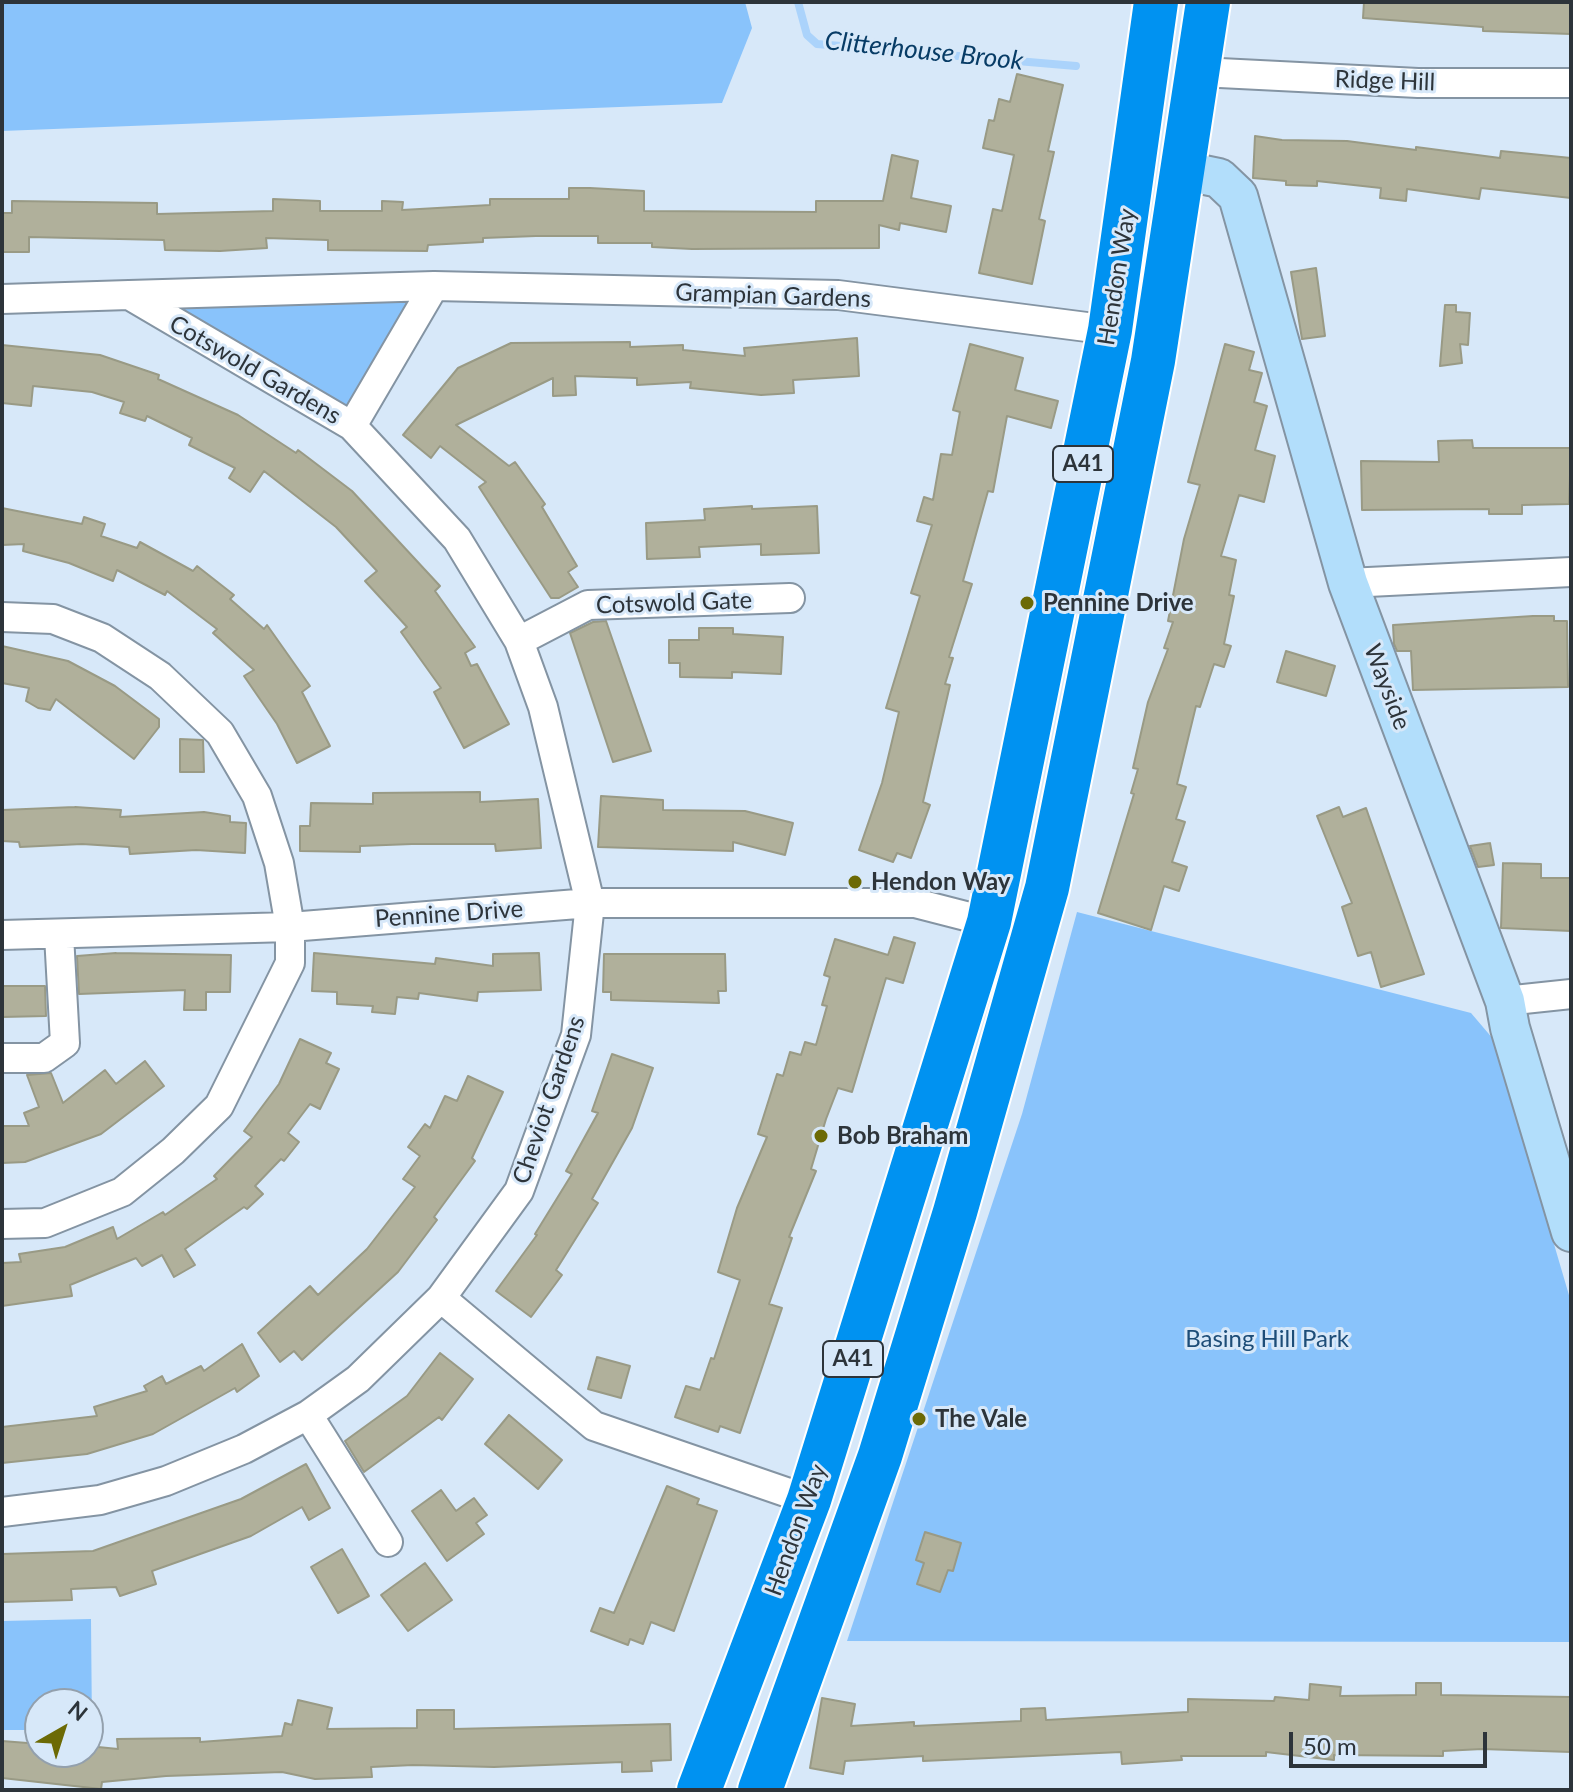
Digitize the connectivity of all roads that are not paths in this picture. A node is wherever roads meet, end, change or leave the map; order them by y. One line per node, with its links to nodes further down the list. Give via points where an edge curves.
1 (1156, 2): 9 (highway, Hendon Way / A41)
2 (1208, 2): 3 (highway, Hendon Way / A41)
3 (1200, 72): 4 (street, Ridge Hill, via 1418,83); 5 (highway, Hendon Way / A41)
4 (1571, 83)
5 (1185, 171): 12 (street, Wayside, via 1219,178 1238,196); 21 (highway, Hendon Way / A41, via 1111,576)
6 (434, 286): 7 (street, Grampian Gardens); 9 (street, Grampian Gardens, via 838,295); 10 (street)
7 (129, 295): 8 (street); 10 (street, Cotswold Gardens)
8 (2, 299)
9 (1110, 330): 17 (highway, Hendon Way / A41)
10 (352, 426): 15 (street, Cotswold Gardens, via 457,539)
11 (1571, 572): 12 (street)
12 (1348, 583): 23 (street, Wayside)
13 (790, 598): 15 (street, Cotswold Gate, via 588,605)
14 (2, 617): 18 (street, via 53,619 102,638 160,676 220,733 257,796 279,863)
15 (519, 641): 16 (street, Cotswold Gardens, via 543,707)
16 (590, 903): 17 (street, Pennine Drive, via 915,903); 18 (street, Pennine Drive); 27 (street, Cheviot Gardens, via 576,1035 519,1191)
17 (989, 922): 21 (highway); 29 (highway, Hendon Way / A41)
18 (290, 927): 20 (street, Pennine Drive); 25 (street, via 290,963 219,1106 122,1192 45,1223)
19 (2, 935): 20 (street, Pennine Drive)
20 (59, 935): 24 (street, via 65,1043 44,1058)
21 (1034, 936): 33 (highway, Hendon Way / A41, via 880,1456)
22 (1571, 994): 23 (street)
23 (1505, 1001): 26 (street, Wayside)
24 (2, 1058)
25 (2, 1224)
26 (1571, 1232)
27 (441, 1298): 28 (street, Cheviot Gardens, via 358,1379); 29 (street, via 594,1426)
28 (308, 1415): 30 (street, Cheviot Gardens, via 166,1481 100,1500); 31 (street)
29 (809, 1500): 32 (highway, Hendon Way / A41)
30 (2, 1512)
31 (388, 1542)
32 (699, 1790)
33 (760, 1790)

